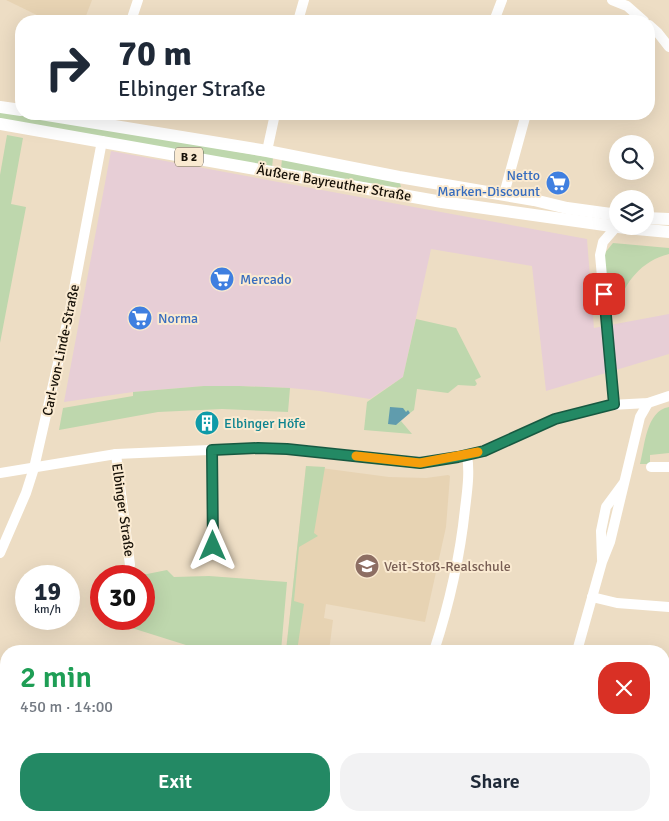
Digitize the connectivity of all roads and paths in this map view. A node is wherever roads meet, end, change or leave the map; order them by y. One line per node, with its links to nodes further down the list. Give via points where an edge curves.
1 (138, 0): 5 (street)
2 (304, 0): 6 (street)
3 (502, 0): 7 (street)
4 (612, 0): 8 (street, via 627,6)
5 (133, 15)
6 (300, 15)
7 (496, 15)
8 (637, 15)
9 (655, 30): 10 (street)
10 (669, 47)
11 (0, 107): 12 (main road)
12 (15, 109)
13 (107, 120): 18 (main road, Äußere Bayreuther Straße / B 2)
14 (274, 120): 18 (street)
15 (524, 120): 19 (street)
16 (0, 124): 17 (main road, Äußere Bayreuther Straße / B 2)
17 (102, 141): 23 (main road, Äußere Bayreuther Straße / B 2, via 442,202); 35 (street, Carl-von-Linde-Straße, via 70,310)
18 (267, 152): 19 (main road, Äußere Bayreuther Straße / B 2)
19 (504, 194): 21 (main road, Äußere Bayreuther Straße / B 2)
20 (654, 218): 22 (main road)
21 (609, 219)
22 (669, 219)
23 (609, 220)
24 (654, 229): 25 (main road, Äußere Bayreuther Straße / B 2)
25 (669, 232)
26 (609, 233): 29 (street, via 600,255)
27 (669, 396): 28 (street, Elbinger Straße)
28 (648, 403): 29 (street, Elbinger Straße); 40 (street, via 640,417 625,481 606,507 601,531 602,562)
29 (614, 404): 32 (street, Elbinger Straße, via 555,419 484,451)
30 (212, 450): 31 (street, Elbinger Straße); 32 (street, Elbinger Straße, via 287,449 420,463); 37 (street)
31 (116, 454): 35 (street, Elbinger Straße); 39 (street, Elbinger Straße)
32 (467, 455): 42 (street, via 468,491 462,540)
33 (651, 467): 34 (street)
34 (669, 467)
35 (34, 468): 36 (street, Elbinger Straße); 38 (street, Carl-von-Linde-Straße)
36 (0, 473)
37 (213, 546)
38 (0, 553)
39 (130, 565)
40 (592, 597): 41 (street, via 618,603); 43 (street)
41 (669, 607)
42 (439, 645)
43 (579, 645)

